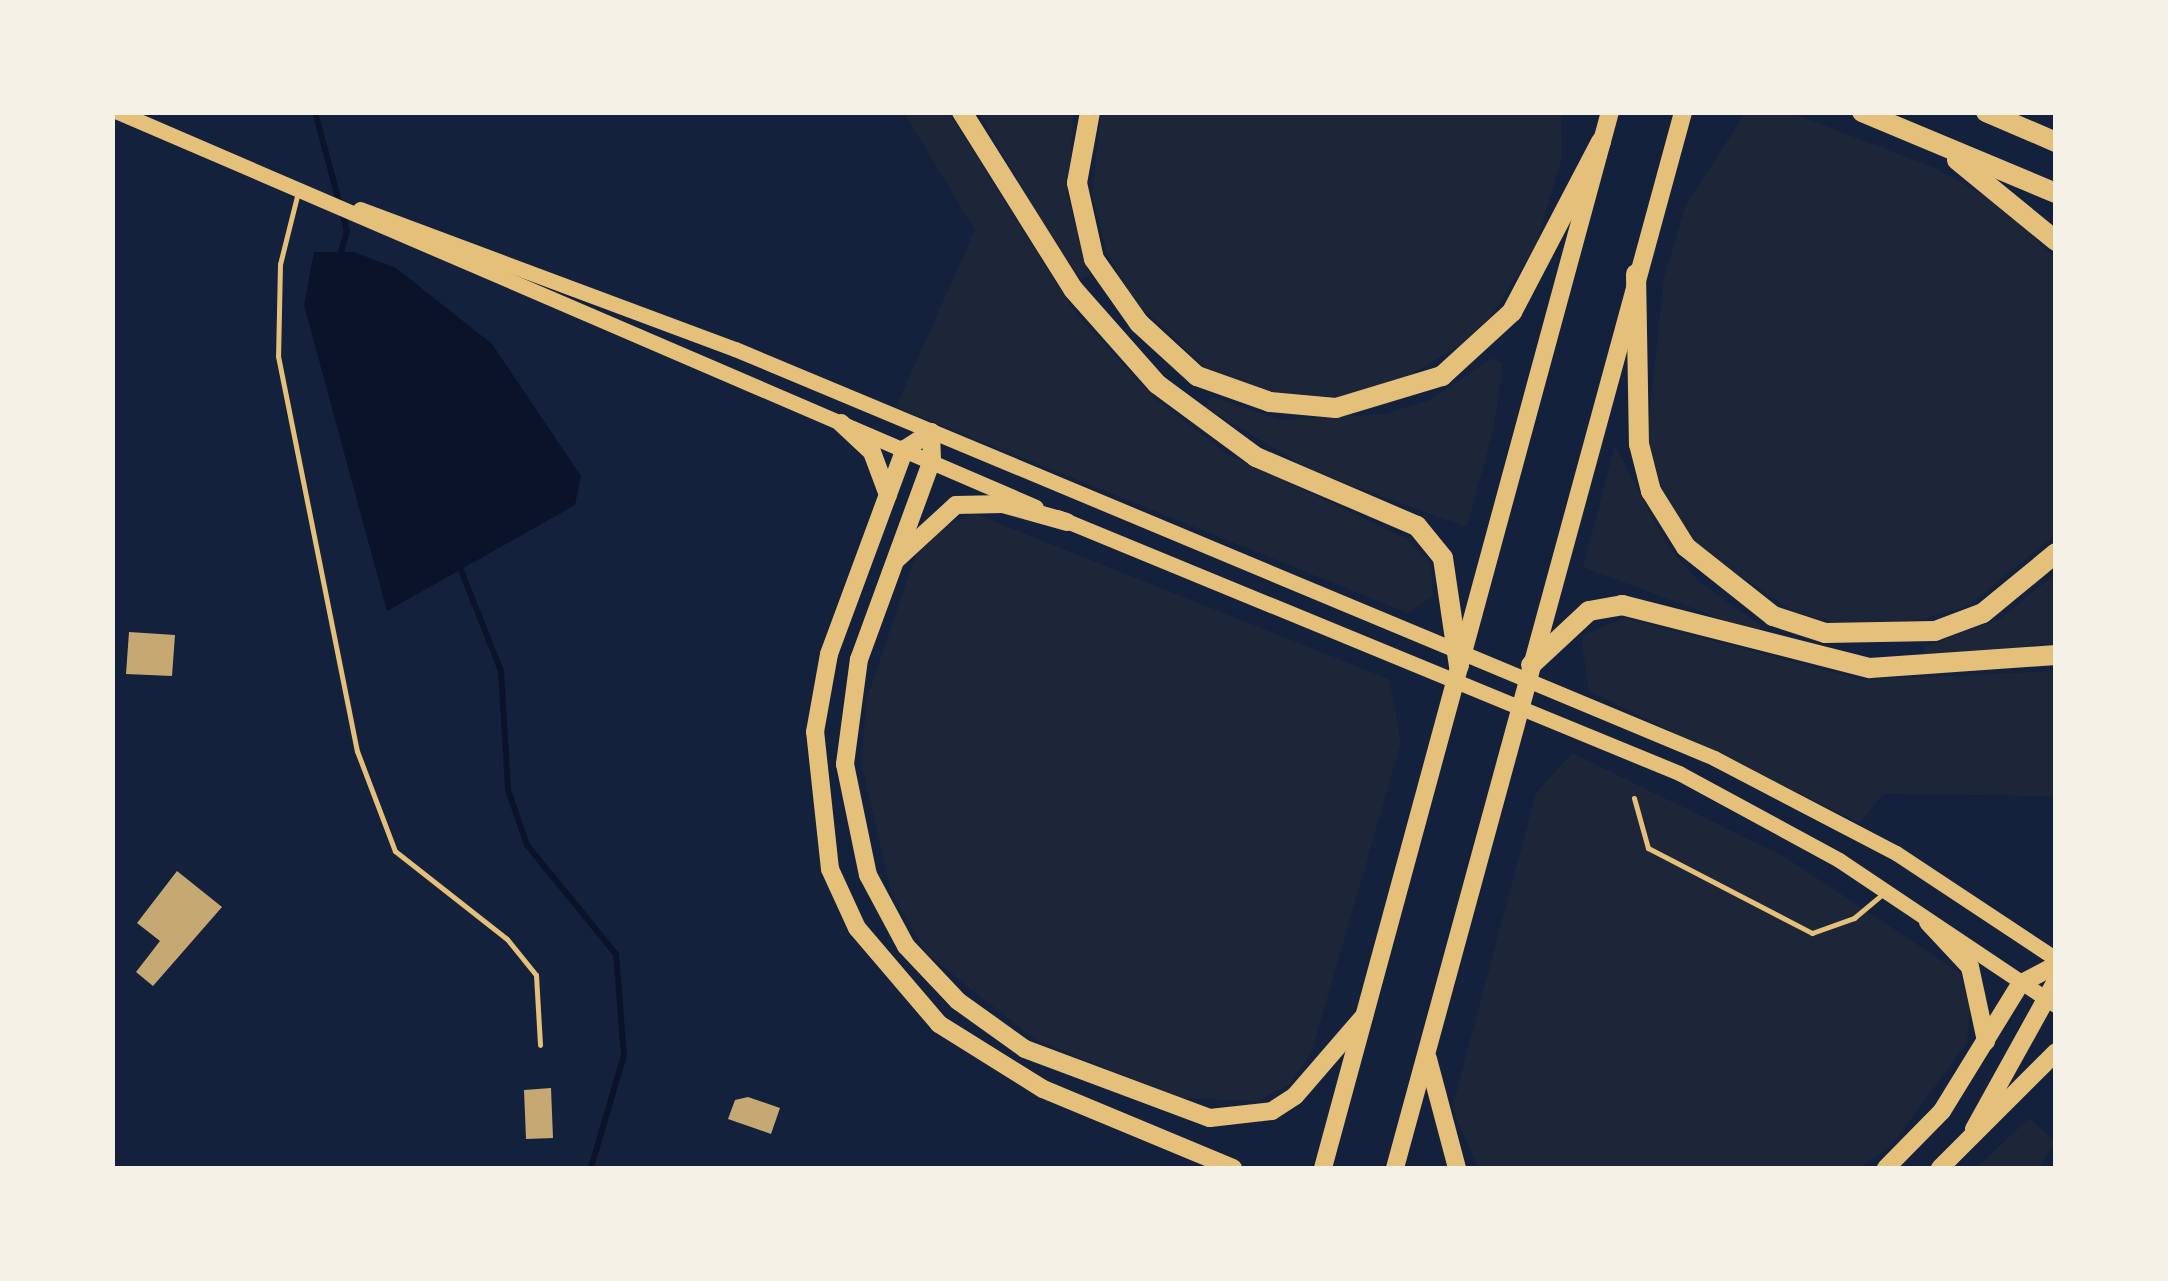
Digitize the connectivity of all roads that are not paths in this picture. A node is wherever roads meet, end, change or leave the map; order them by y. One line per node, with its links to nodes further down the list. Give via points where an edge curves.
1 (118, 112): 11 (main road)
2 (962, 112): 25 (highway, via 1073,288 1157,384 1256,457 1417,526 1443,558)
3 (1090, 112): 8 (highway, via 1078,182 1094,259 1139,323 1197,376 1270,402 1336,408 1442,376 1512,312)
4 (1610, 112): 8 (highway)
5 (1683, 112): 14 (highway)
6 (1862, 112): 9 (highway)
7 (1986, 112): 10 (highway)
8 (1601, 142): 25 (highway)
9 (1931, 142): 12 (highway); 13 (highway)
10 (2056, 142)
11 (299, 189): 15 (main road); 16 (main road, via 735,349); 35 (lane, via 280,264 278,356 357,751 395,851 506,940 536,975)
12 (2056, 193)
13 (2056, 241)
14 (1636, 274): 21 (highway, via 1639,444 1651,491 1686,547 1772,616 1825,633 1934,630 1982,613); 24 (highway)
15 (842, 423): 17 (main road); 19 (highway, via 872,452)
16 (931, 432): 17 (highway); 18 (highway); 29 (main road, via 1610,714 1812,806)
17 (905, 449): 18 (main road); 19 (highway)
18 (932, 460): 20 (main road); 22 (highway)
19 (888, 495): 39 (highway, via 829,654 815,732 830,869 857,928 895,982 989,1061)
20 (1068, 522): 22 (highway, via 1004,504 956,505); 27 (main road, via 1738,802)
21 (2056, 553)
22 (894, 564): 33 (highway, via 847,718 849,815 886,912 932,978 1025,1050 1210,1118 1272,1111 1296,1096)
23 (2056, 656): 24 (highway, via 1870,668 1622,605 1580,617)
24 (1531, 665): 36 (highway)
25 (1459, 666): 33 (highway)
26 (1634, 798): 27 (lane, via 1648,848 1812,932 1854,918)
27 (1886, 892): 28 (main road)
28 (1928, 922): 31 (main road); 34 (highway, via 1970,967)
29 (2056, 962): 31 (highway)
30 (2056, 981): 32 (highway)
31 (2020, 984): 32 (main road); 34 (highway)
32 (2053, 1003): 38 (highway)
33 (1364, 1016): 40 (highway)
34 (1986, 1042): 43 (highway, via 1934,1122)
35 (540, 1045)
36 (1427, 1052): 41 (highway); 42 (highway)
37 (2056, 1052): 38 (highway)
38 (1974, 1128): 44 (highway)
39 (1233, 1168)
40 (1324, 1168)
41 (1396, 1168)
42 (1457, 1168)
43 (1886, 1168)
44 (1940, 1168)

